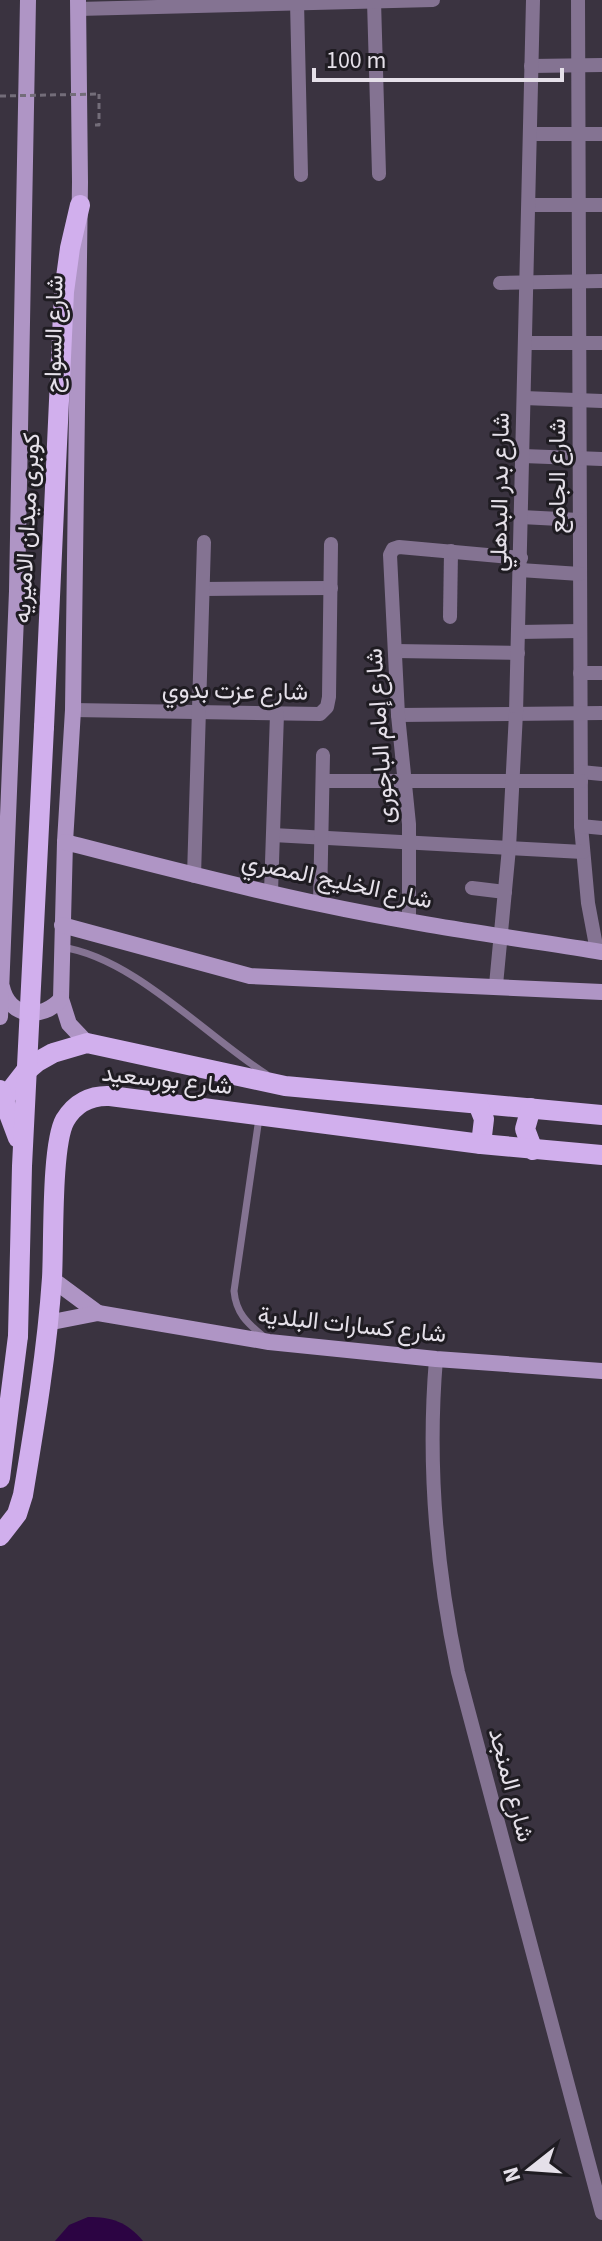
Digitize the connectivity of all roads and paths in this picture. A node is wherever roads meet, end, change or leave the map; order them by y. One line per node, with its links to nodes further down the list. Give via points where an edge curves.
1 (28, 0): 73 (main road, شارع السواح, via 17,575)
2 (362, 0): 6 (street); 7 (street)
3 (433, 0): 7 (street)
4 (533, 0): 10 (street, شارع بدر البدهلي)
5 (578, 0): 11 (street, شارع الجامع)
6 (288, 1): 8 (street); 18 (street)
7 (374, 1): 17 (street)
8 (78, 4): 19 (main road, شارع السواح)
9 (602, 65): 11 (street)
10 (531, 66): 11 (street); 14 (street, شارع بدر البدهلي)
11 (578, 66): 15 (street, شارع الجامع)
12 (0, 96): 13 (path, bridge, via 99,94)
13 (99, 125)
14 (530, 134): 15 (street); 20 (street, شارع بدر البدهلي)
15 (578, 134): 16 (street); 21 (street, شارع الجامع)
16 (602, 134)
17 (379, 174)
18 (301, 175)
19 (80, 205): 52 (main road, شارع السواح); 101 (main road, كوبرى ميدان الاميريه, bridge, via 64,292)
20 (529, 205): 21 (street); 25 (street, شارع بدر البدهلي)
21 (578, 205): 22 (street); 23 (street, شارع الجامع)
22 (602, 205)
23 (578, 281): 24 (street); 25 (street); 28 (street, شارع الجامع)
24 (602, 281)
25 (527, 282): 26 (street); 27 (street, شارع بدر البدهلي)
26 (500, 283)
27 (525, 343): 28 (street); 30 (street, شارع بدر البدهلي)
28 (579, 343): 29 (street); 31 (street, شارع الجامع)
29 (602, 343)
30 (524, 398): 31 (street); 33 (street, شارع بدر البدهلي)
31 (579, 400): 32 (street); 34 (street, شارع الجامع)
32 (602, 401)
33 (523, 456): 34 (street); 36 (street, شارع بدر البدهلي)
34 (579, 458): 35 (street); 37 (street, شارع الجامع)
35 (602, 459)
36 (521, 517): 37 (street); 41 (street, شارع بدر البدهلي)
37 (579, 520): 42 (street, شارع الجامع)
38 (204, 542): 44 (street)
39 (331, 544): 43 (street, شارع عزت بدوي)
40 (451, 551): 41 (street); 45 (street); 48 (street, شارع إمام الباجورى, via 393,549)
41 (520, 564): 42 (street); 47 (street, شارع بدر البدهلي)
42 (580, 574): 46 (street, شارع الجامع)
43 (331, 588): 44 (street); 57 (street, شارع عزت بدوي, via 327,707 320,714)
44 (203, 589): 54 (street)
45 (450, 617)
46 (580, 631): 47 (street); 50 (street, شارع الجامع)
47 (519, 632): 49 (street, شارع بدر البدهلي)
48 (395, 651): 49 (street); 58 (street, شارع إمام الباجورى)
49 (518, 653): 55 (street, شارع بدر البدهلي)
50 (580, 673): 51 (street); 53 (street, شارع الجامع)
51 (602, 673)
52 (73, 710): 54 (street, شارع عزت بدوي); 69 (main road, شارع السواح)
53 (581, 712): 55 (street); 56 (street); 61 (street, شارع الجامع)
54 (199, 713): 57 (street, شارع عزت بدوي); 74 (street)
55 (516, 713): 58 (street); 64 (street, شارع بدر البدهلي)
56 (602, 713)
57 (277, 714): 67 (street)
58 (398, 715): 63 (street, شارع إمام الباجورى)
59 (323, 755): 62 (street)
60 (602, 774): 61 (street)
61 (581, 777): 64 (street); 65 (street, شارع الجامع)
62 (323, 781): 63 (street); 68 (street)
63 (403, 781): 64 (street); 70 (street, شارع إمام الباجورى)
64 (513, 781): 71 (street, شارع بدر البدهلي)
65 (581, 826): 66 (street); 72 (street, شارع الجامع)
66 (602, 828)
67 (273, 835): 68 (street); 76 (street)
68 (321, 838): 70 (street); 78 (street)
69 (65, 842): 74 (main road, شارع الخليج المصري); 81 (main road, شارع السواح)
70 (410, 845): 71 (street); 80 (street, شارع إمام الباجورى)
71 (509, 848): 72 (street); 77 (street, شارع بدر البدهلي)
72 (583, 852): 79 (street, شارع الجامع)
73 (3, 863): 85 (main road, شارع السواح)
74 (194, 876): 76 (main road, شارع الخليج المصري)
75 (472, 888): 77 (street)
76 (271, 892): 78 (main road, شارع الخليج المصري)
77 (505, 892): 82 (street, شارع بدر البدهلي)
78 (320, 904): 80 (main road, شارع الخليج المصري)
79 (595, 904): 84 (street, شارع الجامع)
80 (409, 921): 82 (main road, شارع الخليج المصري)
81 (62, 925): 83 (main road, شارع السواح); 86 (main road, via 250,976)
82 (501, 938): 84 (main road, شارع الخليج المصري); 86 (street, شارع بدر البدهلي)
83 (61, 947): 88 (main road, شارع السواح); 91 (lane, شارع بورسعيد, via 132,976)
84 (599, 951)
85 (2, 985): 88 (main road, via 8,1002 22,1012 39,1014); 89 (main road, شارع السواح)
86 (496, 985): 87 (main road)
87 (602, 992)
88 (61, 999): 90 (main road, شارع السواح, via 69,1024)
89 (0, 1017)
90 (87, 1043): 91 (main road, شارع بورسعيد); 93 (main road, شارع بورسعيد, via 37,1062)
91 (285, 1086): 94 (main road, شارع بورسعيد)
92 (0, 1090): 101 (main road, bridge, via 13,1120)
93 (0, 1104)
94 (478, 1104): 95 (main road, شارع بورسعيد); 98 (main road, via 484,1119)
95 (531, 1108): 96 (main road, شارع بورسعيد); 99 (main road, via 525,1129)
96 (602, 1115)
97 (259, 1116): 98 (main road, شارع بورسعيد); 102 (main road, شارع بورسعيد, via 110,1096 79,1104 65,1121 59,1143); 105 (lane, via 234,1291 241,1316)
98 (481, 1144): 99 (main road, شارع بورسعيد)
99 (533, 1150): 100 (main road, شارع بورسعيد)
100 (602, 1155)
101 (22, 1166): 108 (main road, كوبرى ميدان الاميريه, bridge, via 18,1336)
102 (52, 1279): 103 (main road, شارع كسارات البلدية); 104 (main road, شارع بورسعيد)
103 (98, 1313): 104 (main road, شارع كسارات البلدية); 105 (main road, شارع كسارات البلدية)
104 (47, 1323): 109 (main road, شارع بورسعيد, via 21,1505)
105 (269, 1342): 106 (main road, شارع كسارات البلدية)
106 (436, 1359): 107 (main road, شارع كسارات البلدية); 110 (street, شارع المنجد, via 433,1495 447,1618)
107 (602, 1371)
108 (0, 1478)
109 (0, 1536)
110 (602, 2213)

